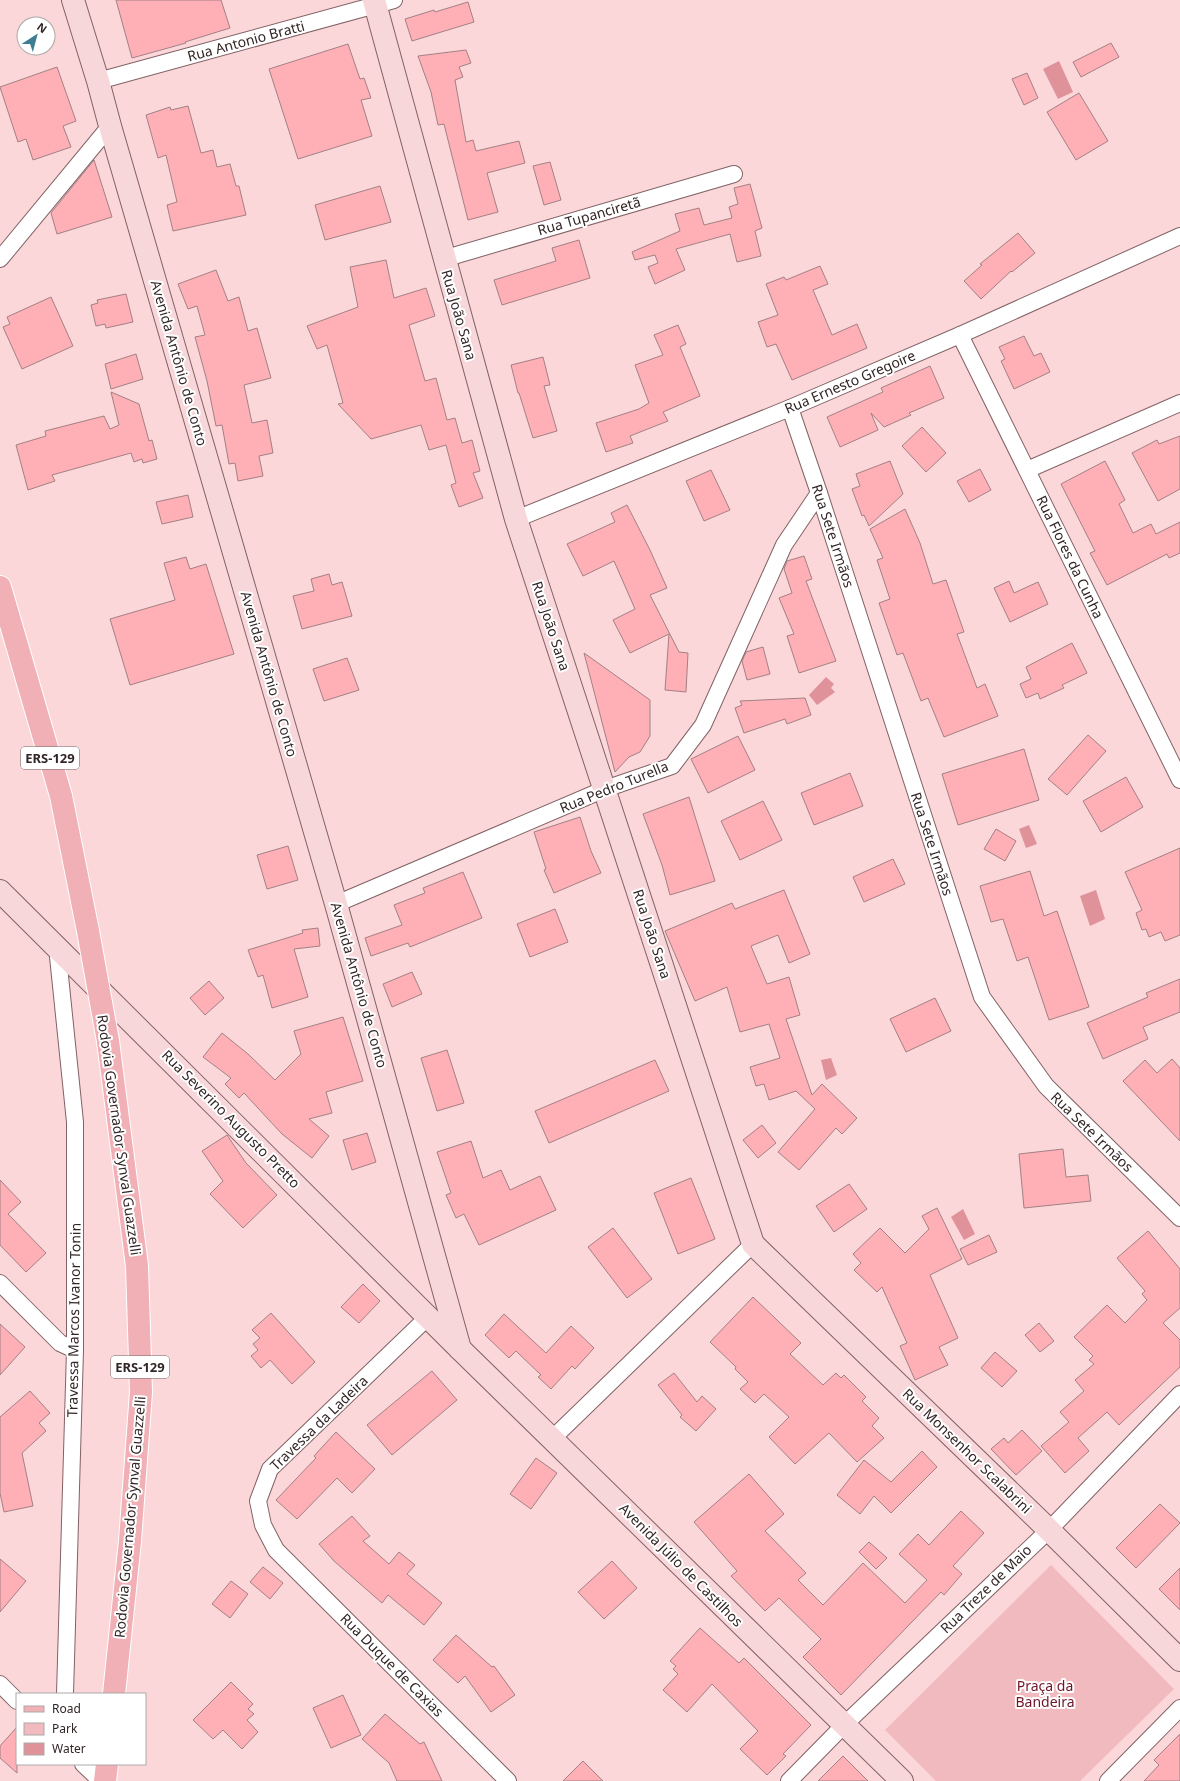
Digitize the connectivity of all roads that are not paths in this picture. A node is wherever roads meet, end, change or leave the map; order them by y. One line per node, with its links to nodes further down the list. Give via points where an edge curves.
1 (73, 0): 3 (street, Avenida Antônio de Conto)
2 (381, 2): 3 (street, Rua Antonio Bratti); 8 (street, Rua João Sana)
3 (98, 81): 4 (street, Avenida Antônio de Conto)
4 (110, 126): 7 (street); 19 (street, Avenida Antônio de Conto)
5 (734, 174): 8 (street, Rua Tupanciretã)
6 (1180, 236): 9 (street, Rua Ernesto Gregoire)
7 (0, 259)
8 (443, 259): 14 (street, Rua João Sana)
9 (960, 335): 11 (street, Rua Ernesto Gregoire); 12 (street, Rua Flores da Cunha)
10 (1180, 403): 12 (street)
11 (790, 408): 13 (street, Rua Sete Irmãos); 14 (street, Rua Ernesto Gregoire)
12 (1027, 470): 16 (street, Rua Flores da Cunha)
13 (819, 493): 17 (street, Rua Pedro Turella, via 784,545 703,725 672,766); 21 (street, Rua Sete Irmãos, via 982,997 1046,1086)
14 (516, 519): 17 (street, Rua João Sana)
15 (0, 588): 34 (main road, Rodovia Governador Synval Guazzelli / ERS-129, bridge, via 61,796 108,1042 137,1266 141,1392 130,1541)
16 (1180, 780)
17 (605, 789): 19 (street, Rua Pedro Turella); 22 (street, Rua João Sana)
18 (0, 891): 20 (street, Rua Severino Augusto Pretto)
19 (336, 904): 25 (street, Avenida Antônio de Conto)
20 (57, 947): 24 (street, Rua Severino Augusto Pretto); 26 (street, Travessa Marcos Ivanor Tonin, via 75,1122)
21 (1180, 1218)
22 (753, 1244): 28 (street); 29 (street, Rua Monsenhor Scalabrini)
23 (0, 1283): 26 (street, via 60,1343)
24 (429, 1316): 25 (street, Rua Severino Augusto Pretto); 30 (street, Travessa da Ladeira, via 270,1470 258,1501 263,1526)
25 (460, 1349): 28 (street, Avenida Júlio de Castilhos)
26 (75, 1350): 33 (street, Travessa Marcos Ivanor Tonin)
27 (1180, 1394): 29 (street, Rua Treze de Maio)
28 (553, 1438): 37 (street, Avenida Júlio de Castilhos)
29 (1049, 1530): 31 (street, Rua Monsenhor Scalabrini); 37 (street, Rua Treze de Maio)
30 (276, 1550): 42 (street, Rua Duque de Caxias)
31 (1180, 1660)
32 (0, 1684): 35 (street)
33 (65, 1693)
34 (114, 1693)
35 (16, 1700)
36 (1180, 1708): 45 (street)
37 (844, 1725): 43 (street, Rua Treze de Maio); 44 (street, Avenida Júlio de Castilhos)
38 (84, 1765): 40 (street)
39 (107, 1765): 41 (main road)
40 (101, 1781)
41 (105, 1781)
42 (508, 1781)
43 (789, 1781)
44 (902, 1781)
45 (1108, 1781)

